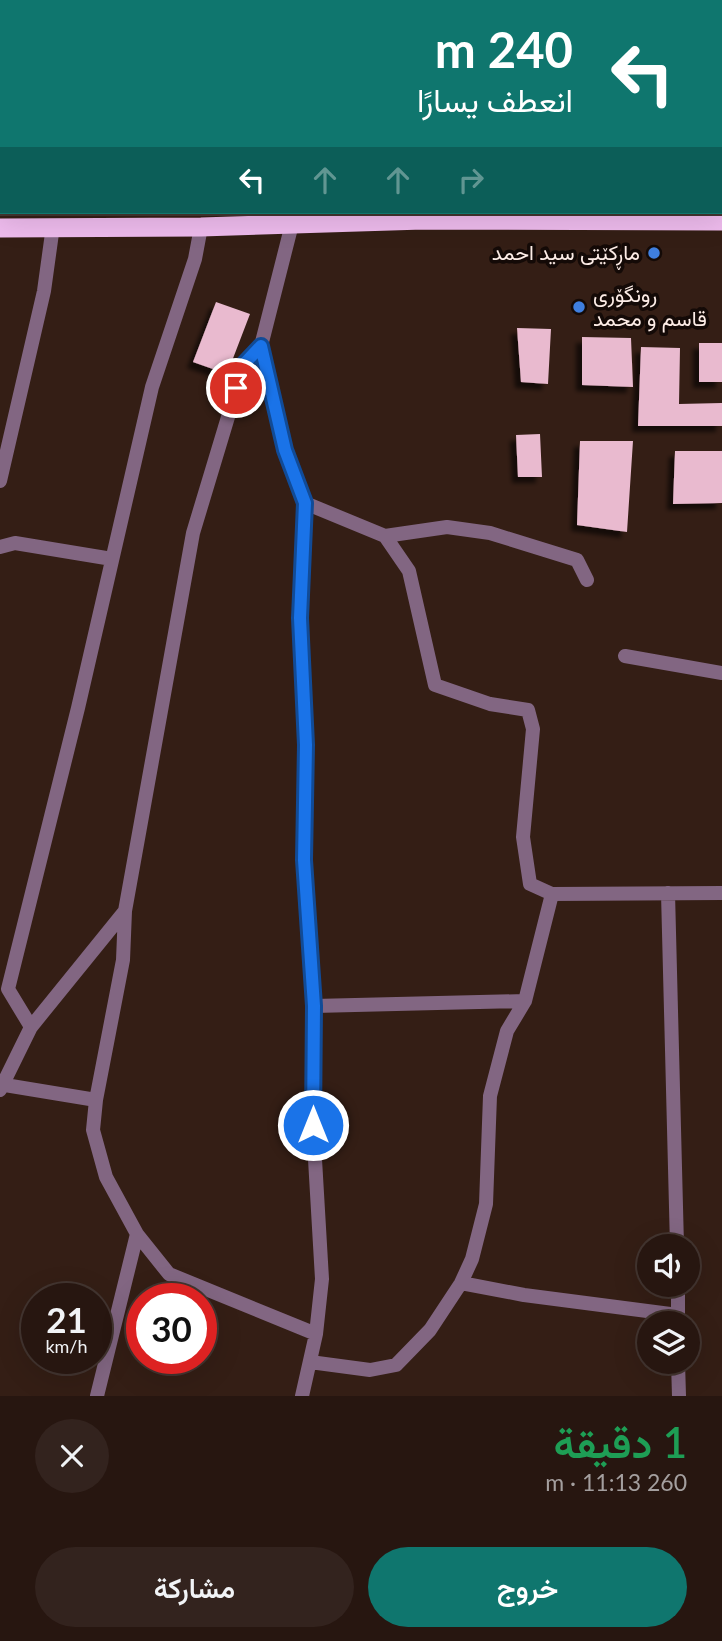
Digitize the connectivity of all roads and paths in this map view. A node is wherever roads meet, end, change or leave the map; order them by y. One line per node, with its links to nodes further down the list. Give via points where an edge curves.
1 (118, 214): 5 (highway)
2 (722, 220): 3 (highway)
3 (292, 224): 6 (highway); 8 (street)
4 (53, 226): 5 (highway); 7 (highway); 9 (street, via 44,291)
5 (140, 226): 6 (highway)
6 (201, 227): 13 (street, via 195,259 152,387)
7 (0, 228)
8 (261, 346): 10 (street, via 285,450); 20 (street, via 244,364 193,533)
9 (0, 481)
10 (305, 503): 11 (street); 22 (street, via 300,618 306,745 304,860)
11 (385, 536): 14 (street, via 447,527 490,533 577,560); 19 (street, via 409,570 435,685 490,704 528,710 533,729 523,836 530,884)
12 (0, 547): 13 (street, via 15,543)
13 (112, 559): 23 (street, via 8,989)
14 (587, 580)
15 (625, 656): 16 (street)
16 (722, 673)
17 (668, 893): 18 (street); 19 (street); 27 (street)
18 (722, 893)
19 (552, 894): 21 (street)
20 (125, 911): 23 (street); 25 (street, via 123,960)
21 (524, 1001): 22 (street); 28 (street, via 507,1031 490,1096 486,1204)
22 (314, 1006): 30 (street, via 313,1125 322,1279)
23 (31, 1027): 24 (street)
24 (3, 1088): 25 (street)
25 (96, 1100): 26 (street, via 93,1130 106,1177)
26 (137, 1234): 30 (street, via 169,1274); 33 (street)
27 (677, 1234)
28 (461, 1283): 29 (street); 31 (street, via 430,1330 396,1365 370,1370)
29 (637, 1313)
30 (316, 1334): 31 (street)
31 (310, 1362): 34 (street)
32 (678, 1374): 35 (street)
33 (97, 1396)
34 (302, 1396)
35 (678, 1396)

